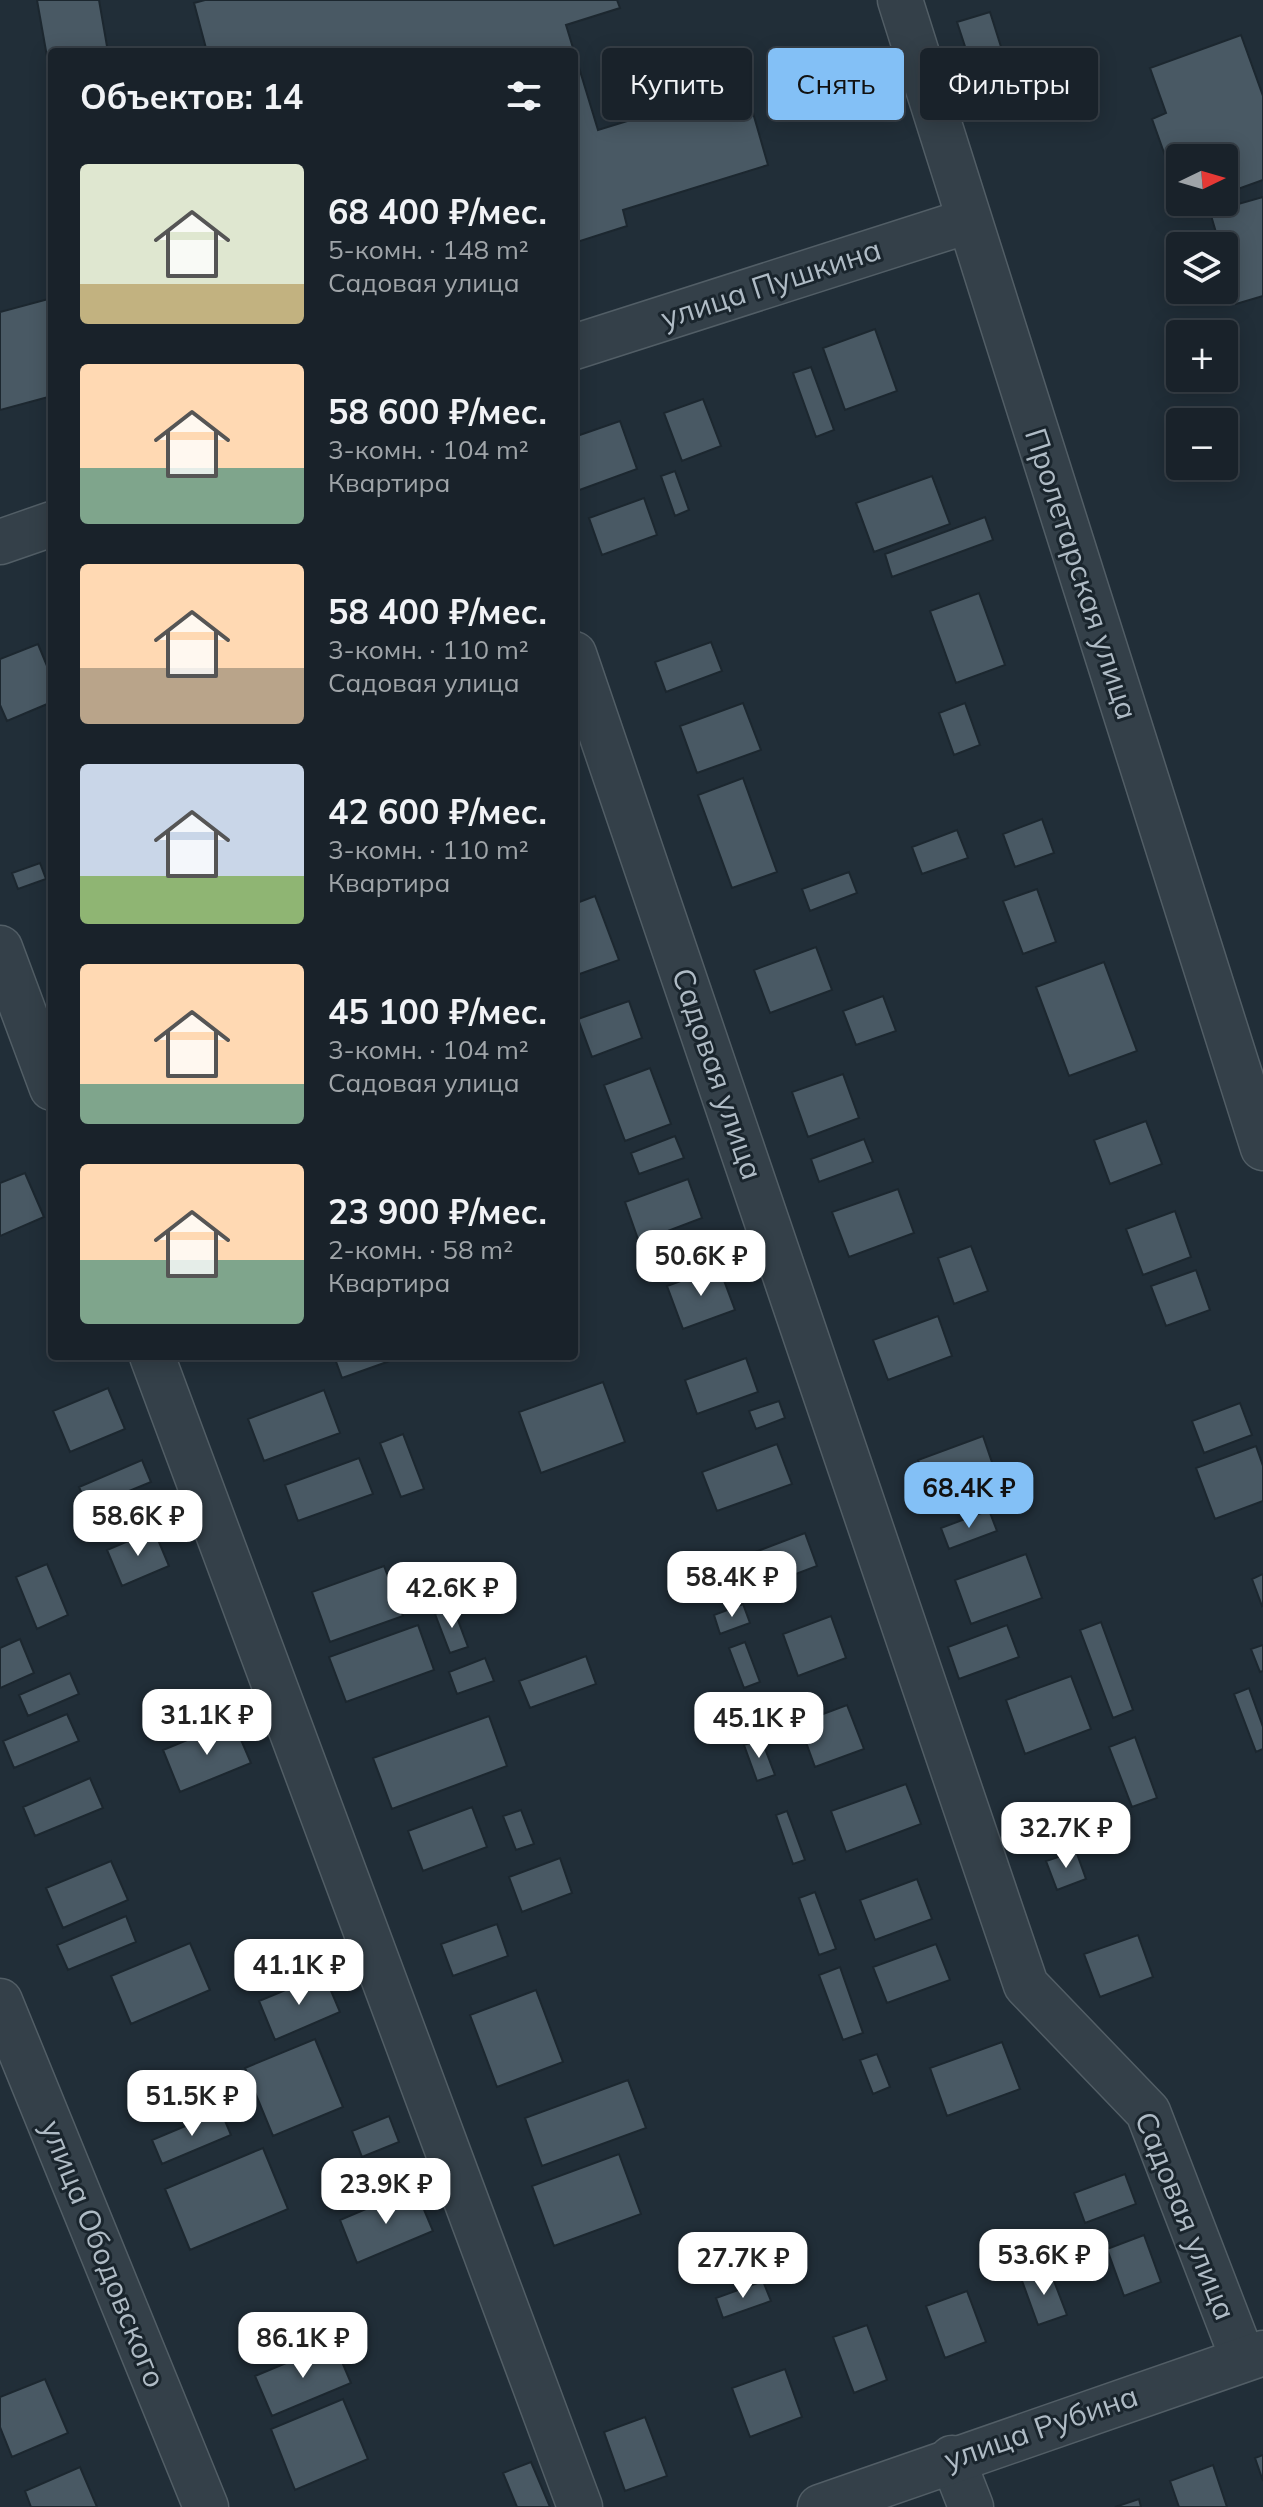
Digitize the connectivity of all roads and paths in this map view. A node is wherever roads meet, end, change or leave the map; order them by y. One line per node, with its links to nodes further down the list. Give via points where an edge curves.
1 (900, 0): 2 (street, Пролетарская улица)
2 (968, 221): 3 (street, улица Пушкина); 9 (street, Пролетарская улица)
3 (578, 346)
4 (48, 525): 5 (street)
5 (0, 542)
6 (578, 666): 12 (street, Садовая улица, via 1026,1985 1148,2112)
7 (0, 948): 8 (street)
8 (48, 1077)
9 (1263, 1148)
10 (153, 1360): 15 (street)
11 (0, 2001): 14 (street, улица Ободовского)
12 (1253, 2356): 13 (street, улица Рубина)
13 (952, 2458): 16 (street, улица Рубина); 17 (street)
14 (206, 2507)
15 (580, 2507)
16 (820, 2507)
17 (971, 2507)

